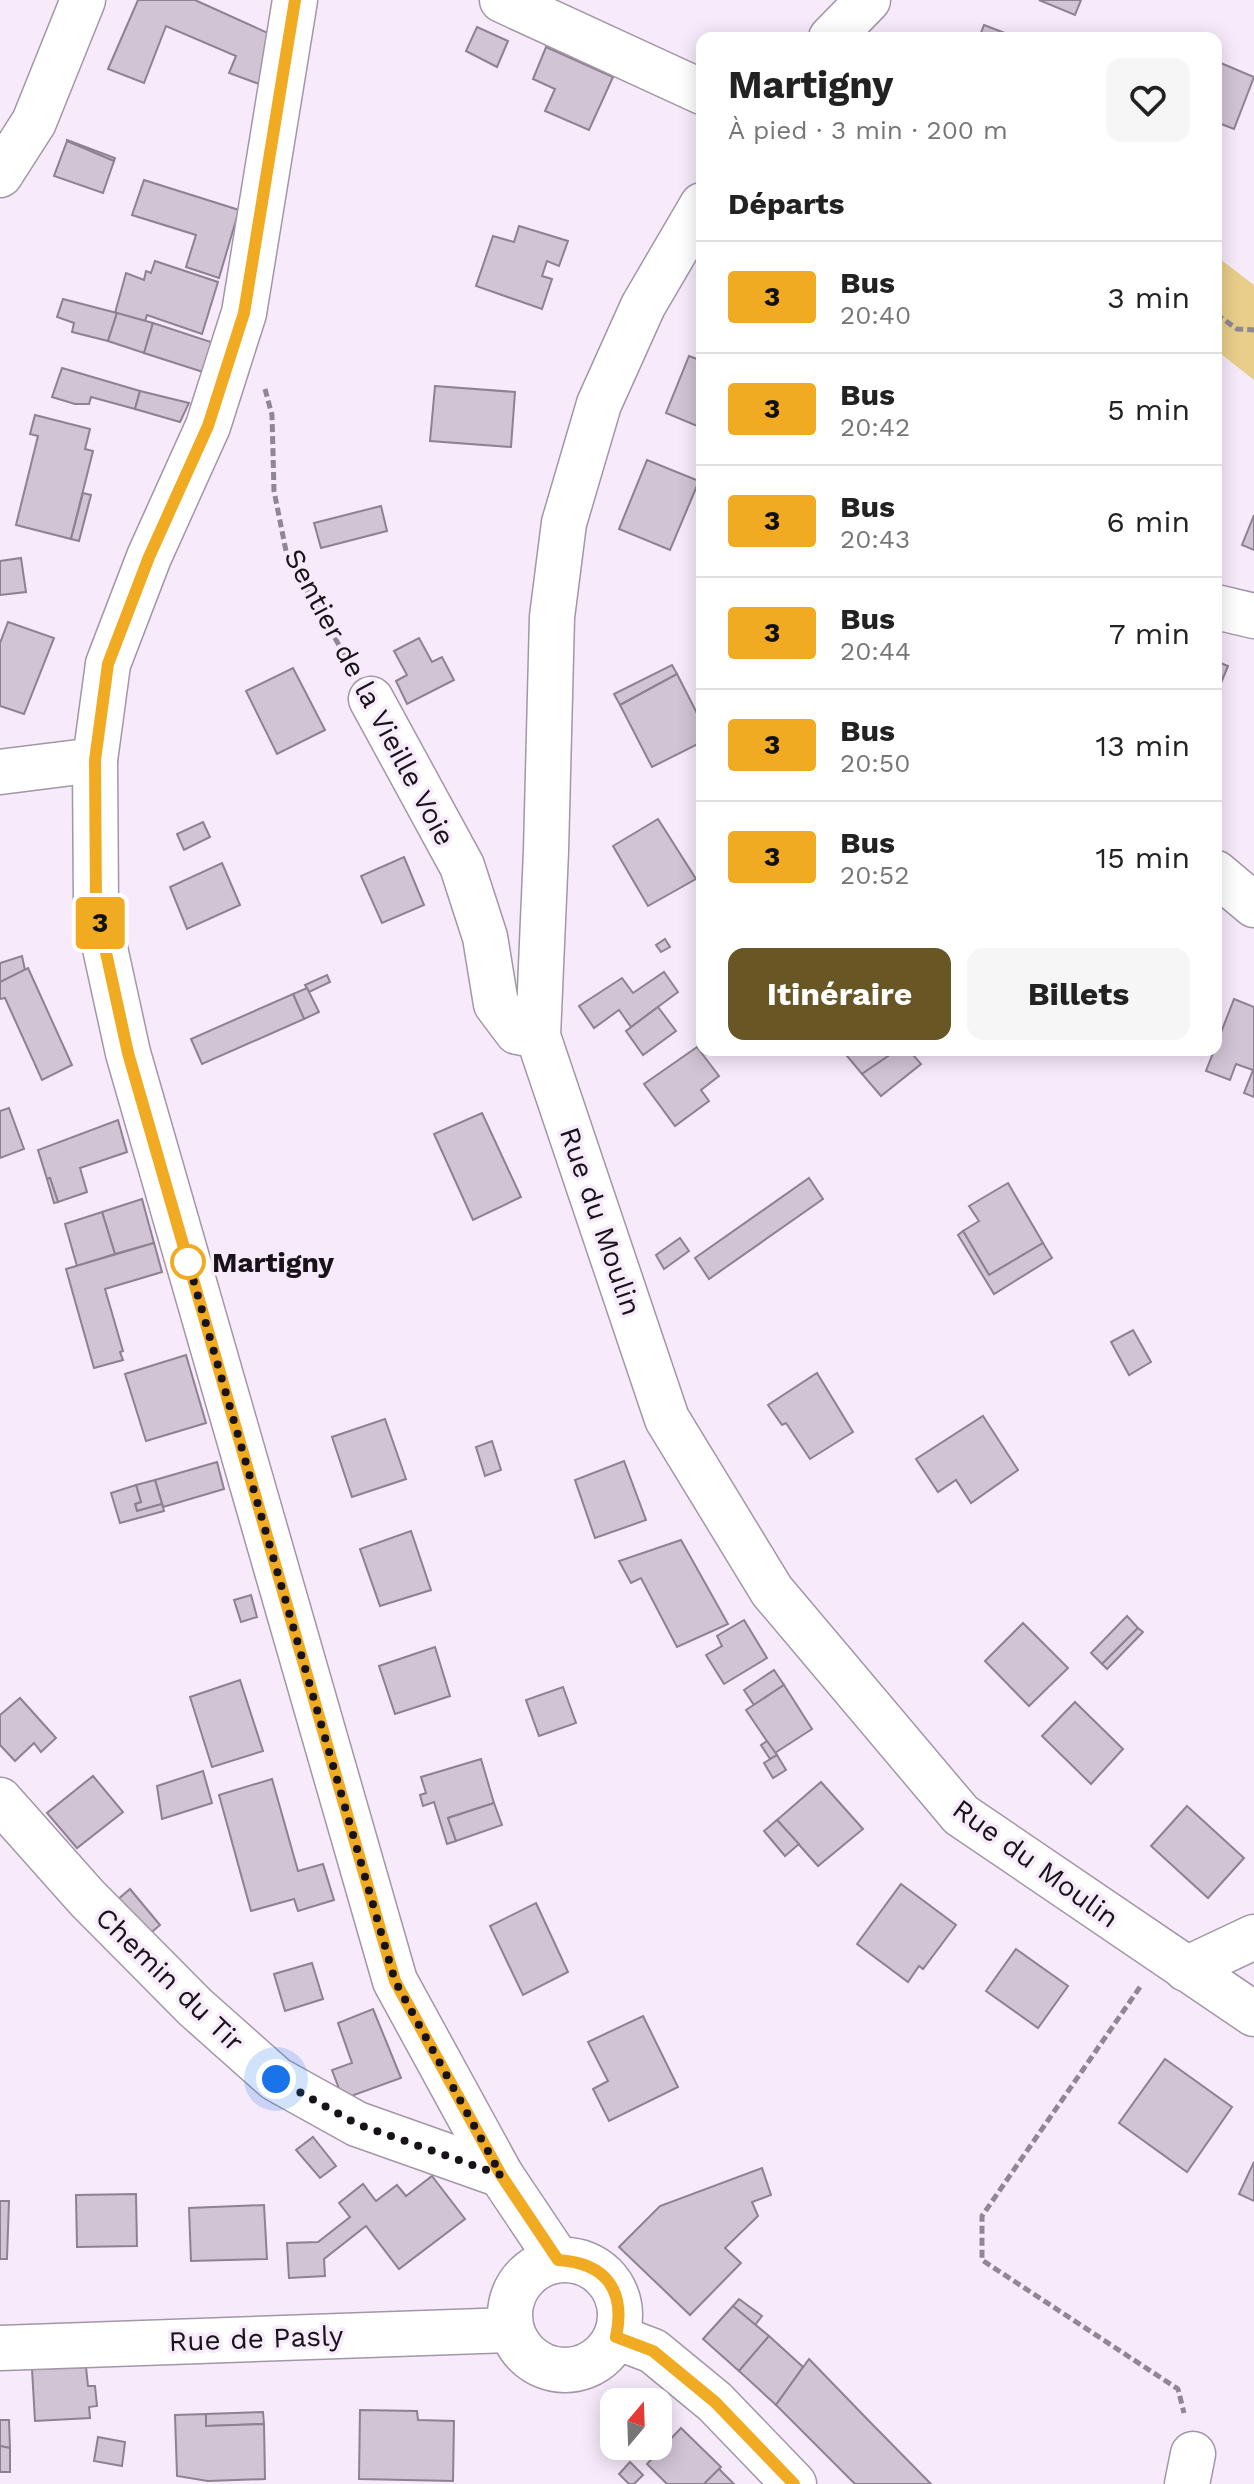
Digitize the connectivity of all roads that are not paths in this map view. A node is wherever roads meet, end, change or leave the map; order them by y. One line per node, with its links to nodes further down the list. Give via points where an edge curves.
1 (83, 0): 5 (street, via 34,122)
2 (295, 0): 10 (street, via 244,313 208,426 108,664)
3 (502, 0): 4 (street)
4 (696, 89)
5 (0, 175)
6 (696, 215): 14 (street, Rue du Moulin, via 643,306 599,404 564,523 552,617)
7 (1222, 608): 8 (street)
8 (1254, 616)
9 (371, 699): 14 (street, Sentier de la Vieille Voie, via 462,866 485,937 496,1004 517,1032)
10 (95, 760): 11 (street); 19 (street, via 96,907 137,1083 395,1981)
11 (0, 772)
12 (1222, 878): 13 (street)
13 (1254, 905)
14 (538, 1036): 17 (street, Rue du Moulin, via 667,1419 772,1591 961,1815)
15 (0, 1800): 19 (street, Chemin du Tir, via 87,1898 195,2007 276,2079 357,2124)
16 (1254, 1937): 17 (street)
17 (1174, 1961): 18 (street, Rue du Moulin)
18 (1254, 2014)
19 (501, 2175): 20 (street)
20 (558, 2260): 21 (street, via 540,2265 514,2292); 22 (street, via 577,2261 609,2282 618,2299)
21 (511, 2330): 22 (street, via 519,2347 551,2369 590,2365); 23 (street, Rue de Pasly)
22 (616, 2337): 24 (street, via 653,2351 715,2402)
23 (0, 2348)
24 (794, 2484)

